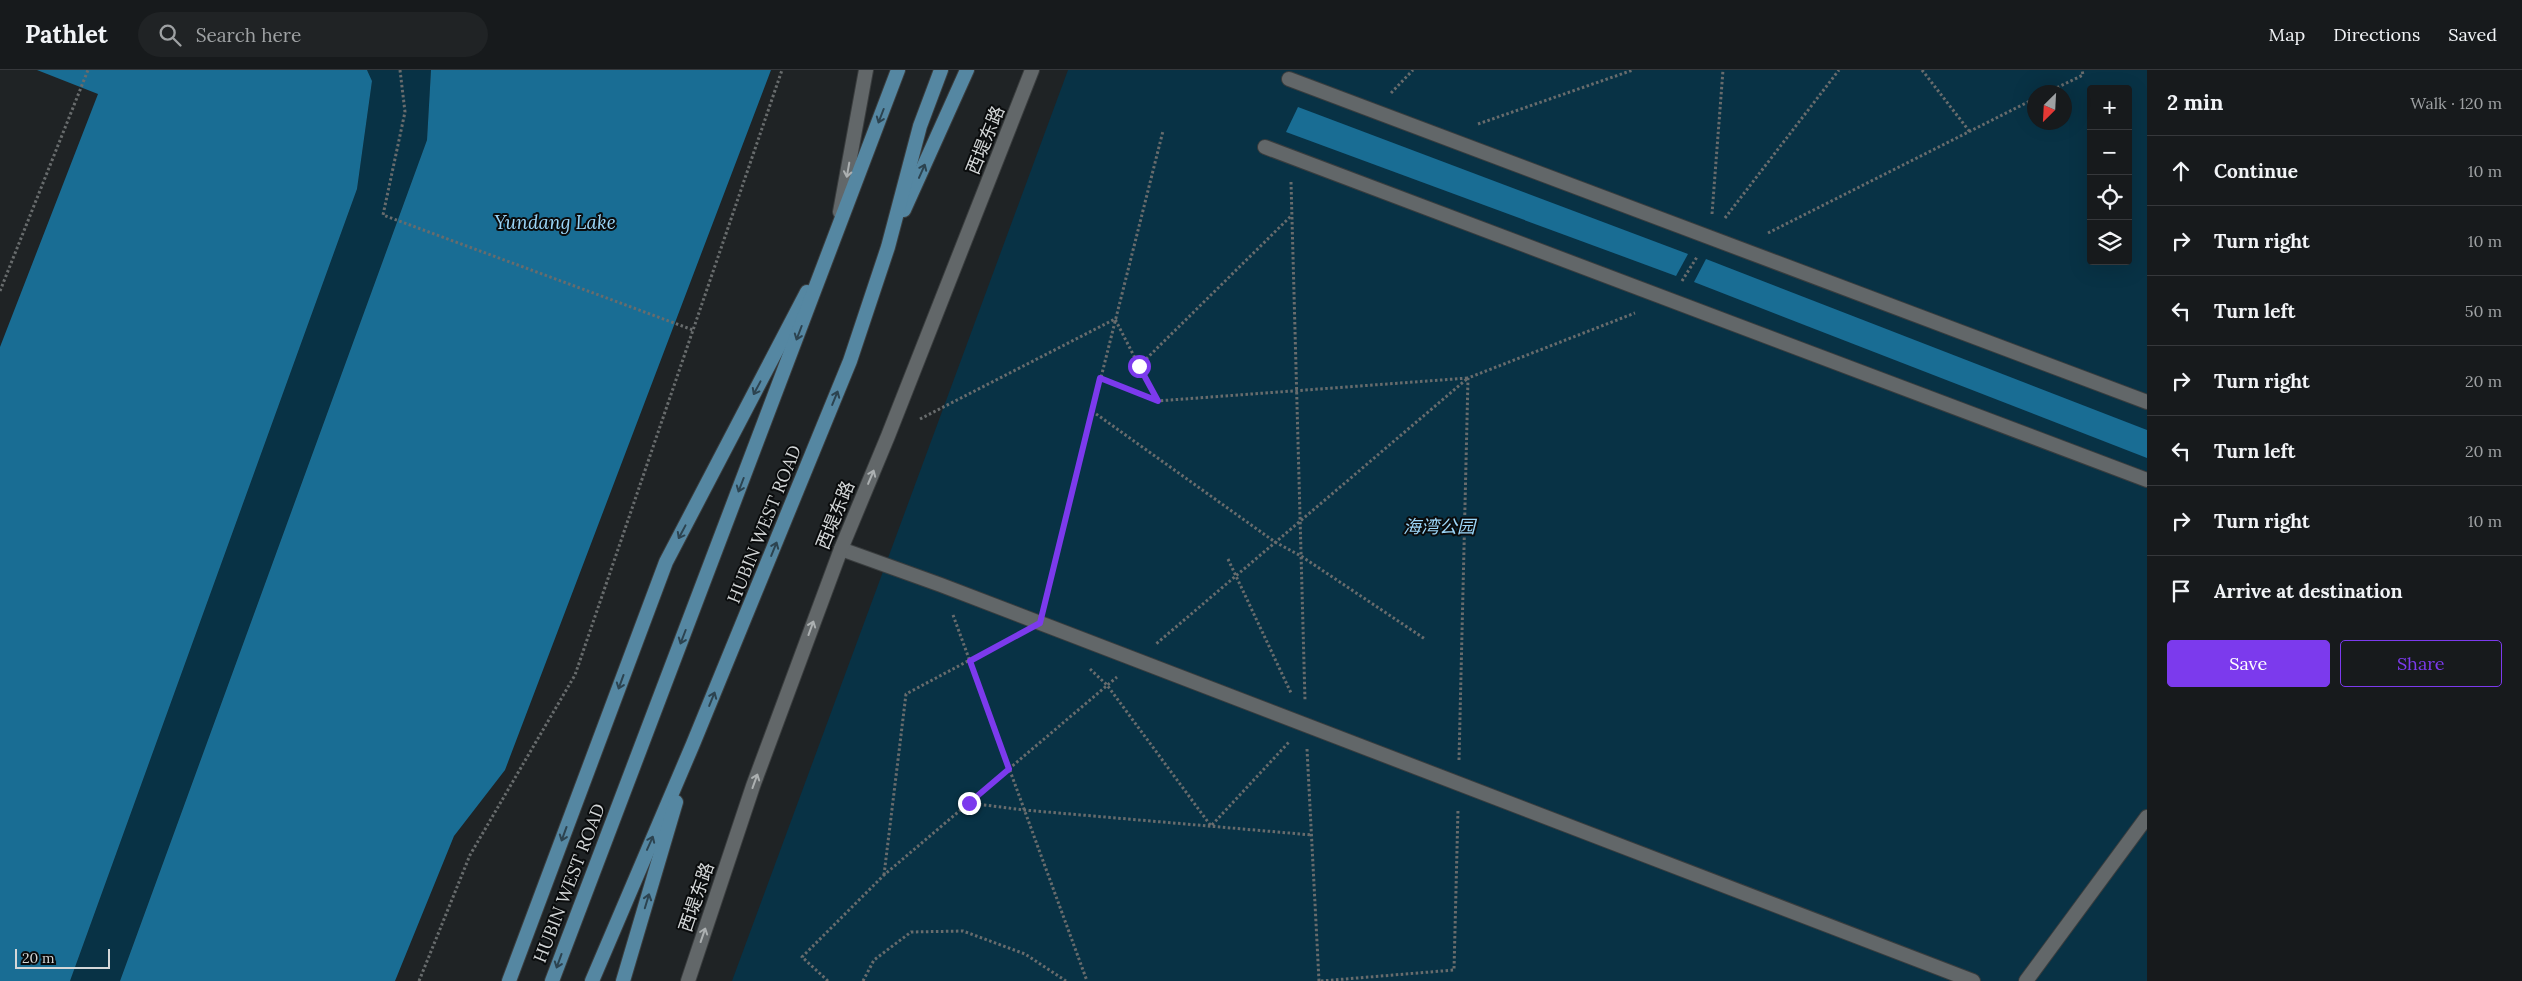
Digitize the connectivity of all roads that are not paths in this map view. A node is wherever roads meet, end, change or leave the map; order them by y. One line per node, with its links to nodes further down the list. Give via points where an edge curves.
1 (866, 70): 8 (street, one-way to 8)
2 (898, 70): 8 (main road, HUBIN WEST ROAD, one-way to 8)
3 (941, 70): 9 (main road, HUBIN WEST ROAD, via 920,126)
4 (968, 70): 9 (main road, one-way to 4)
5 (1032, 70): 12 (street, 西堤东路, one-way to 5)
6 (1289, 79): 10 (street)
7 (1265, 148): 11 (street)
8 (836, 236): 16 (main road, one-way to 16, via 666,562); 17 (main road, HUBIN WEST ROAD, one-way to 17)
9 (888, 247): 13 (main road, HUBIN WEST ROAD, one-way to 9, via 850,361)
10 (2147, 402)
11 (2147, 480)
12 (841, 549): 21 (street, 西堤东路, one-way to 12, via 753,786); 22 (street)
13 (694, 744): 15 (main road, one-way to 13); 18 (main road, HUBIN WEST ROAD, one-way to 13)
14 (2147, 817): 23 (street)
15 (640, 926): 19 (street); 20 (main road)
16 (509, 981)
17 (552, 981)
18 (592, 981)
19 (620, 981)
20 (624, 981)
21 (688, 981)
22 (1973, 981)
23 (2026, 981)

